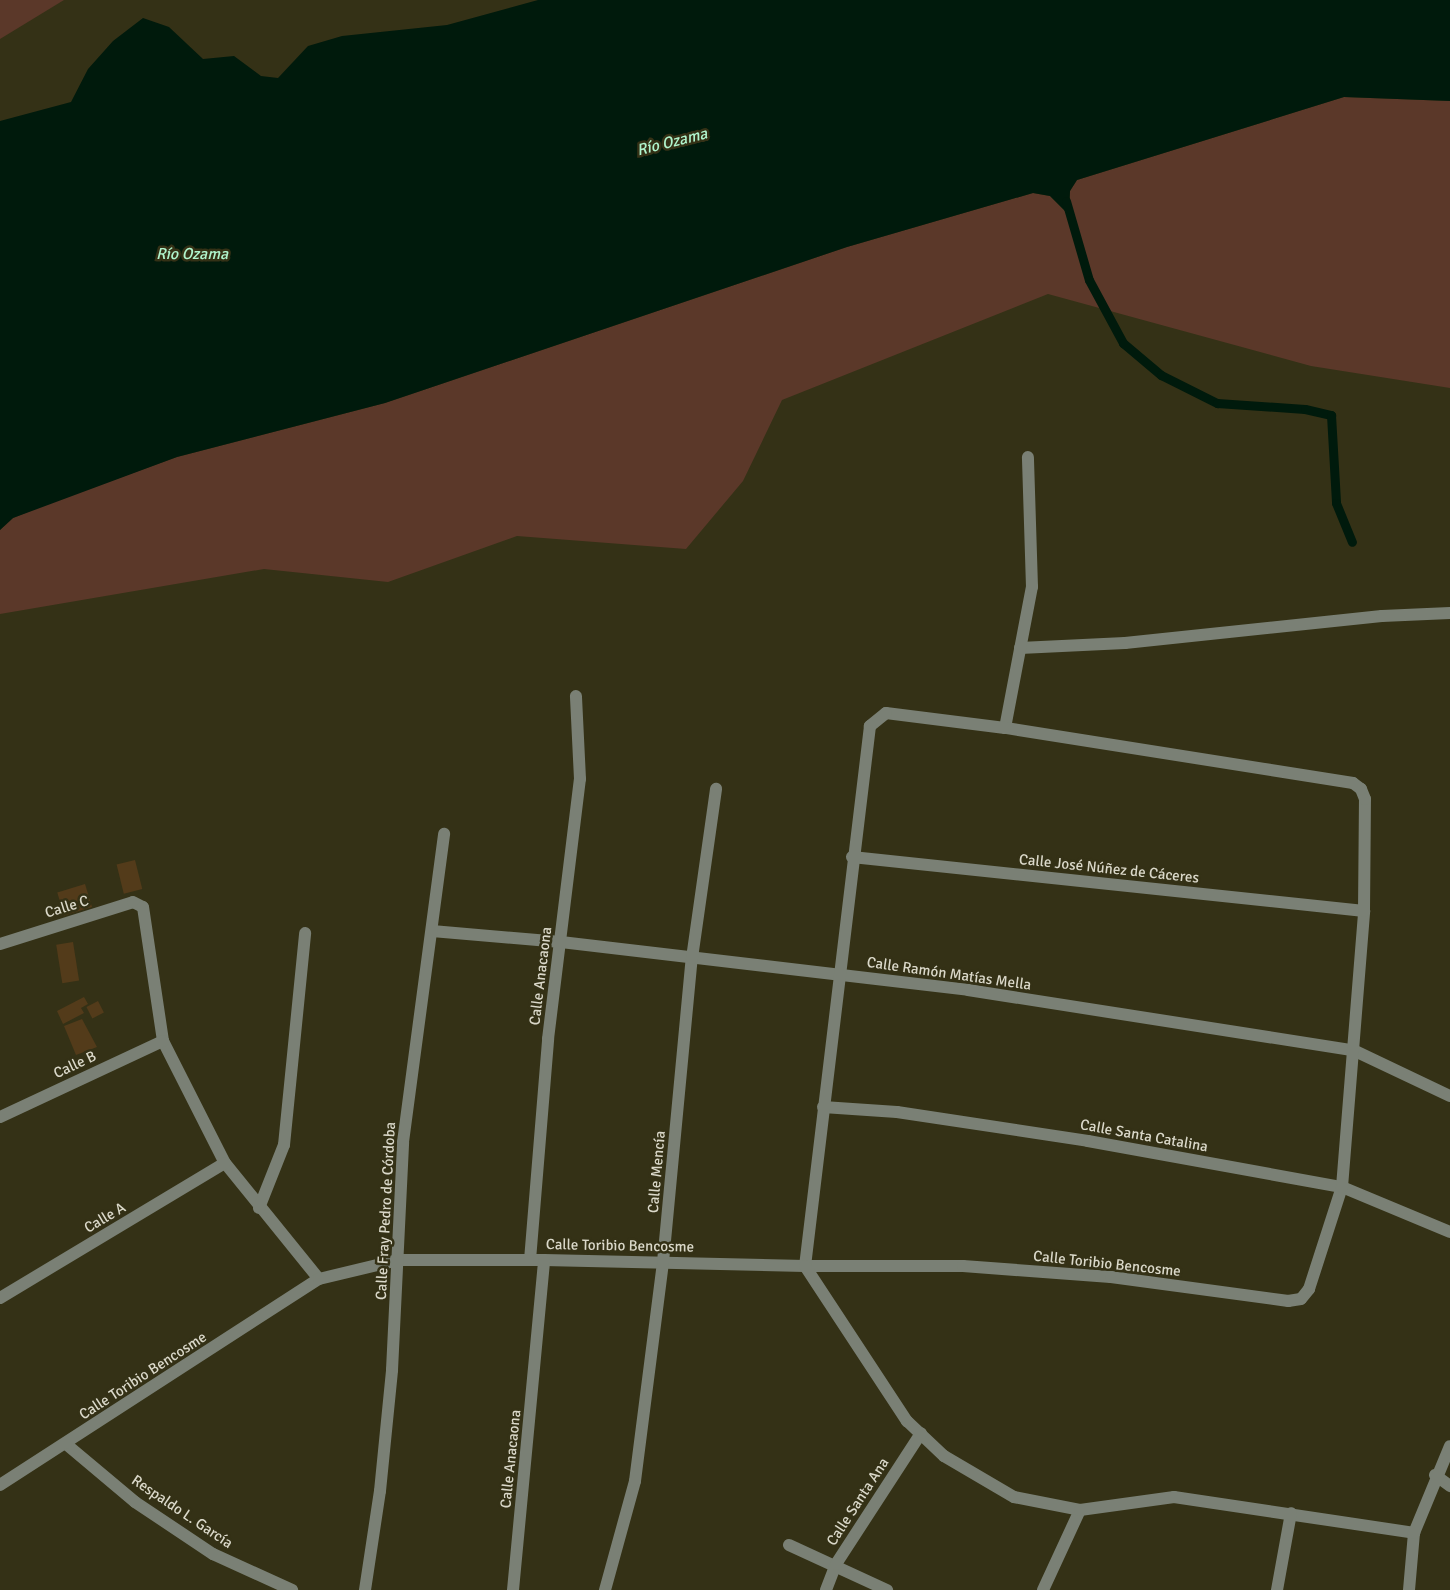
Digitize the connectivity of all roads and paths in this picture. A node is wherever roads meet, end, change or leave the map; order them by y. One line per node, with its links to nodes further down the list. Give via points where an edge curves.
1 (1028, 457): 3 (street, via 1032,587)
2 (1450, 614): 3 (street, via 1382,616 1125,643)
3 (1020, 648): 5 (street)
4 (576, 696): 12 (street, Calle Anacaona, via 580,779)
5 (1005, 728): 8 (street, via 886,714 876,718 870,726); 9 (street, via 1353,783 1365,798)
6 (716, 789): 14 (street, Calle Mencía)
7 (444, 834): 10 (street, Calle Fray Pedro de Córdoba)
8 (852, 857): 9 (street, Calle José Núñez de Cáceres); 15 (street)
9 (1364, 911): 17 (street)
10 (432, 931): 12 (street, Calle Ramón Matías Mella); 25 (street, Calle Fray Pedro de Córdoba, via 403,1142)
11 (305, 933): 23 (street, via 284,1145)
12 (561, 942): 14 (street, Calle Ramón Matías Mella); 26 (street, Calle Anacaona)
13 (0, 944): 16 (street, Calle C, via 133,902 143,907)
14 (692, 958): 15 (street, Calle Ramón Matías Mella); 28 (street, Calle Mencía)
15 (838, 974): 17 (street, Calle Ramón Matías Mella); 19 (street)
16 (163, 1041): 20 (street, Calle B); 21 (street)
17 (1353, 1050): 18 (street, Calle Ramón Matías Mella); 22 (street)
18 (1450, 1096)
19 (823, 1107): 22 (street, Calle Santa Catalina, via 897,1112 1076,1139); 29 (street)
20 (0, 1117)
21 (225, 1163): 23 (street); 31 (street, Calle A)
22 (1342, 1187): 24 (street, Calle Santa Catalina); 29 (street, Calle Toribio Bencosme, via 1309,1289 1301,1299 1287,1301 1111,1277 975,1267)
23 (259, 1208): 30 (street)
24 (1450, 1232)
25 (398, 1260): 26 (street, Calle Toribio Bencosme); 30 (street, Calle Toribio Bencosme); 44 (street, Calle Fray Pedro de Córdoba, via 380,1491)
26 (530, 1260): 27 (street, Calle Toribio Bencosme)
27 (544, 1260): 28 (street, Calle Toribio Bencosme); 45 (street, Calle Anacaona)
28 (663, 1262): 29 (street, Calle Toribio Bencosme); 46 (street, Calle Mencía, via 635,1481)
29 (805, 1266): 32 (street, via 907,1420)
30 (319, 1278): 33 (street, Calle Toribio Bencosme)
31 (0, 1298)
32 (921, 1433): 38 (street, via 944,1456 1014,1497); 42 (street, Calle Santa Ana)
33 (66, 1444): 36 (street, Calle Toribio Bencosme); 43 (street, Respaldo L. García, via 135,1502 213,1554)
34 (1450, 1446): 35 (street)
35 (1435, 1475): 37 (street); 40 (street)
36 (0, 1485)
37 (1450, 1486)
38 (1080, 1510): 39 (street, via 1174,1497); 49 (street)
39 (1291, 1513): 40 (street); 50 (street)
40 (1414, 1533): 51 (street)
41 (789, 1545): 42 (street)
42 (836, 1564): 47 (street, Calle Santa Ana); 48 (street)
43 (292, 1590)
44 (365, 1590)
45 (513, 1590)
46 (605, 1590)
47 (826, 1590)
48 (887, 1590)
49 (1043, 1590)
50 (1277, 1590)
51 (1409, 1590)

